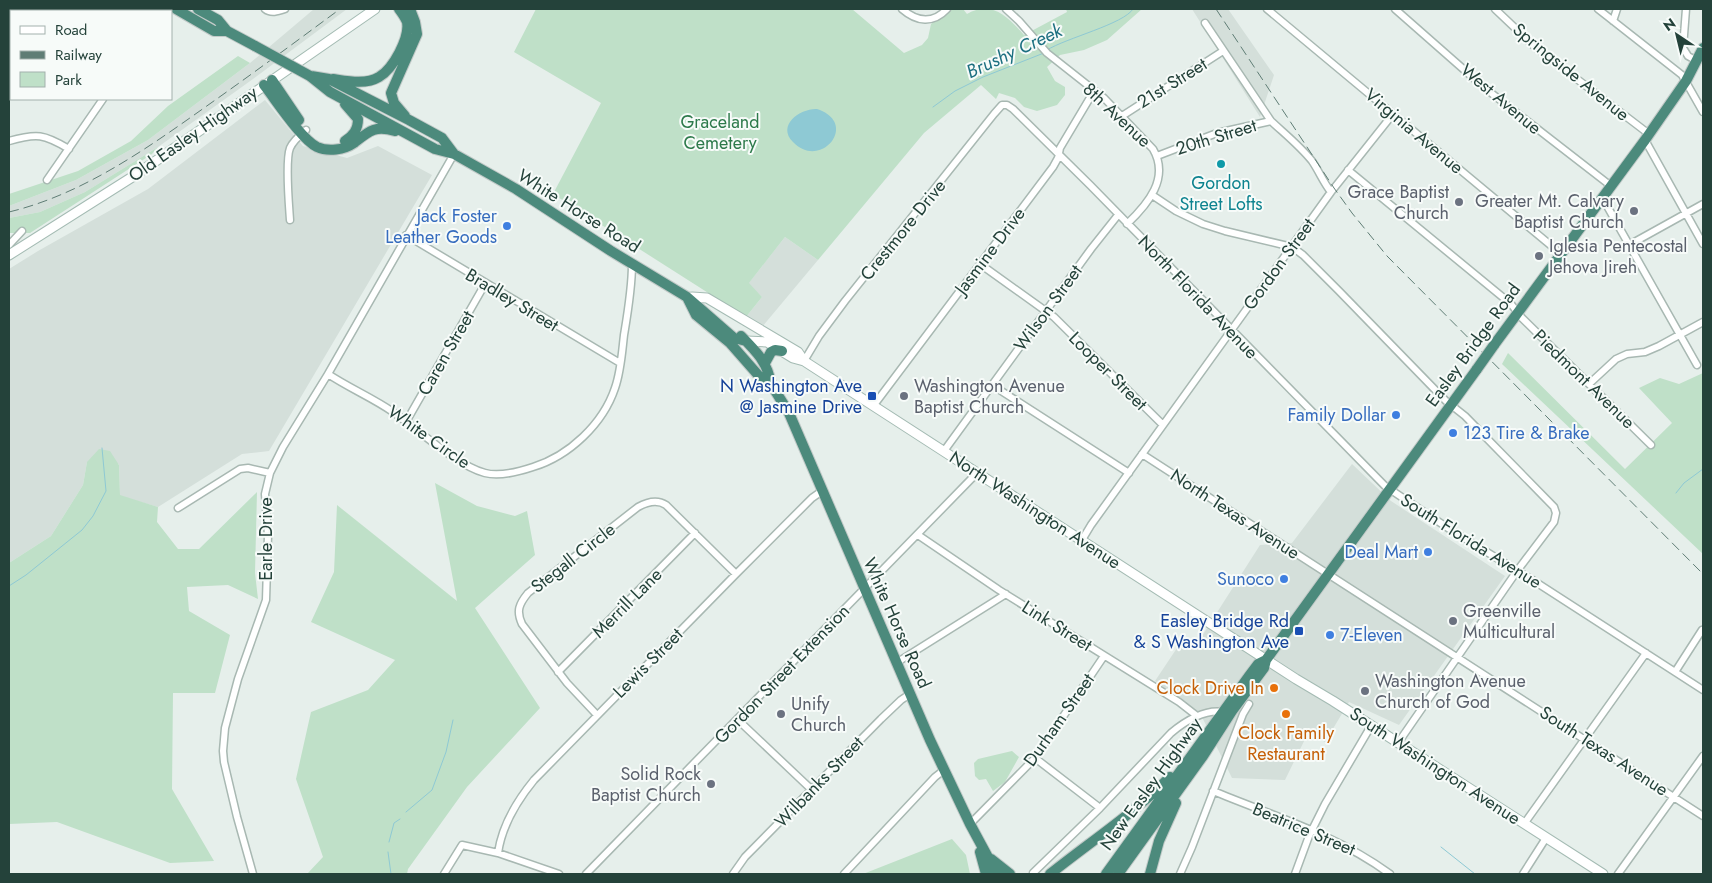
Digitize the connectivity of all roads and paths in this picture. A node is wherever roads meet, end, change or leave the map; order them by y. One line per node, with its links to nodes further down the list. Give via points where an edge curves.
1 (176, 9): 19 (highway, White Horse Road, via 214,31)
2 (198, 9): 19 (highway, White Horse Road, via 218,20)
3 (265, 9): 4 (street, via 278,12)
4 (285, 9)
5 (375, 9): 26 (main road, Old Easley Highway)
6 (399, 9): 24 (highway, via 404,15 407,32 391,66 379,77 363,82)
7 (410, 9): 34 (highway, via 417,34 391,93 394,103)
8 (902, 9): 9 (street, via 923,20 938,17)
9 (947, 9)
10 (1006, 9): 27 (street, 8th Avenue, via 1045,51)
11 (1267, 9): 32 (street, Virginia Avenue)
12 (1395, 9): 46 (street, West Avenue, via 1486,88)
13 (1495, 9): 38 (street, Springside Avenue, via 1535,47)
14 (1598, 9): 17 (street)
15 (1617, 9): 17 (street)
16 (1686, 9): 22 (street, via 1683,48)
17 (1614, 21): 25 (street)
18 (1205, 22): 21 (street)
19 (228, 31): 23 (highway, White Horse Road, bridge)
20 (1703, 48): 22 (highway, Easley Bridge Road)
21 (1224, 51): 33 (street, 21st Street); 35 (street)
22 (1697, 61): 25 (highway, Easley Bridge Road)
23 (310, 76): 24 (highway, White Horse Road); 28 (highway, White Horse Road)
24 (329, 79): 34 (highway, White Horse Road)
25 (1686, 81): 31 (street); 38 (highway, Easley Bridge Road)
26 (268, 83): 36 (highway); 62 (main road, Old Easley Highway, via 137,174)
27 (1094, 91): 33 (street, 8th Avenue); 42 (street, Jasmine Drive)
28 (330, 92): 36 (highway, via 358,119 353,136 335,145 324,144); 37 (highway, White Horse Road)
29 (101, 100): 40 (street)
30 (1007, 105): 42 (street, North Florida Avenue); 74 (street, Crestmore Drive, via 1002,105 994,114 845,301)
31 (1703, 112)
32 (1393, 114): 44 (street, Gordon Street); 61 (street, Virginia Avenue)
33 (1122, 116): 43 (street, 8th Avenue)
34 (409, 120): 41 (highway, White Horse Road, via 442,138)
35 (1271, 121): 43 (street, 20th Street, via 1217,133); 47 (street, 20th Street, via 1307,156)
36 (304, 132): 37 (highway, via 316,147 326,150 351,145 374,129); 53 (street, via 290,149)
37 (406, 133): 41 (highway, White Horse Road, via 436,149)
38 (1647, 137): 46 (highway, Easley Bridge Road); 51 (street)
39 (9, 141): 40 (street, via 43,136)
40 (69, 149): 45 (street)
41 (454, 154): 56 (street, Earle Drive); 63 (highway, White Horse Road, via 516,189)
42 (1059, 154): 52 (street, North Florida Avenue); 64 (street, Jasmine Drive, via 1044,180)
43 (1157, 156): 48 (street, 8th Avenue, via 1159,175)
44 (1348, 170): 47 (street, Gordon Street); 68 (street, Piedmont Avenue)
45 (47, 180)
46 (1611, 186): 49 (highway, Easley Bridge Road)
47 (1331, 192): 60 (street, Gordon Street)
48 (1152, 195): 54 (street); 60 (street, via 1203,224)
49 (1602, 197): 59 (street); 61 (highway, Easley Bridge Road)
50 (1703, 204): 51 (street)
51 (1686, 213): 57 (street); 59 (street)
52 (1118, 215): 54 (street, North Florida Avenue); 67 (street, Wilson Street)
53 (290, 220)
54 (1127, 224): 70 (street, North Florida Avenue)
55 (22, 231): 58 (street)
56 (406, 236): 65 (street, Bradley Street); 78 (street, Earle Drive)
57 (1703, 244)
58 (9, 245)
59 (1629, 245): 71 (street)
60 (1292, 247): 70 (street, Gordon Street); 82 (street)
61 (1560, 253): 68 (highway, Easley Bridge Road)
62 (9, 255)
63 (632, 264): 66 (highway, White Horse Road); 76 (street, White Circle)
64 (980, 264): 67 (street, Looper Street); 83 (street, Jasmine Drive)
65 (485, 284): 76 (street, Bradley Street); 84 (street, Caren Street)
66 (689, 297): 72 (highway, via 734,338); 74 (main road, North Washington Avenue, via 707,298 798,352); 79 (highway, White Horse Road, via 696,315)
67 (1045, 312): 81 (street, Wilson Street); 85 (street, Looper Street, via 1058,321)
68 (1517, 312): 80 (street, Piedmont Avenue); 82 (highway, Easley Bridge Road, bridge)
69 (1703, 322): 71 (street)
70 (1231, 330): 85 (street, Gordon Street); 92 (street, North Florida Avenue)
71 (1679, 335): 77 (street); 80 (street, via 1645,352 1616,359)
72 (746, 340): 73 (main road, North Washington Avenue, via 767,342); 75 (highway, White Horse Road)
73 (782, 351): 74 (main road, North Washington Avenue); 75 (highway, via 771,352)
74 (804, 361): 83 (main road, North Washington Avenue)
75 (765, 363): 79 (highway, White Horse Road)
76 (620, 364): 84 (street, White Circle, via 612,395 590,429 560,455 527,469 498,474 475,470)
77 (1697, 365)
78 (328, 374): 84 (street, White Circle); 89 (street, Earle Drive)
79 (771, 384): 93 (highway, White Horse Road, via 789,413)
80 (1589, 384): 86 (street, Piedmont Avenue)
81 (992, 385): 87 (street, Wilson Street); 91 (street)
82 (1451, 404): 92 (highway, Easley Bridge Road); 98 (street, via 1554,507 1554,522)
83 (874, 405): 87 (main road, North Washington Avenue)
84 (406, 422)
85 (1163, 426): 88 (street, Gordon Street)
86 (1651, 445)
87 (944, 451): 90 (main road, North Washington Avenue)
88 (1142, 454): 91 (street, Gordon Street); 100 (street, North Texas Avenue)
89 (270, 473): 94 (street, via 240,469); 140 (street, Earle Drive, via 265,494 268,536 266,600 236,686 225,728 223,751)
90 (977, 473): 96 (street, Gordon Street Extension); 97 (main road, North Washington Avenue)
91 (1129, 473): 97 (street, Gordon Street)
92 (1390, 489): 98 (street, South Florida Avenue); 100 (highway, Easley Bridge Road)
93 (822, 491): 99 (street, Lewis Street); 101 (highway, White Horse Road)
94 (178, 508)
95 (695, 533): 99 (street, Stegall Circle); 109 (street, Merrill Lane); 109 (street, Stegall Circle, via 663,503 649,502 528,593 519,606 519,618)
96 (918, 535): 101 (street, Gordon Street Extension); 102 (street, Link Street)
97 (1082, 540): 107 (main road, North Washington Avenue)
98 (1517, 571): 104 (street, South Florida Avenue); 106 (street)
99 (736, 574): 115 (street, Lewis Street)
100 (1327, 574): 106 (street, South Texas Avenue); 107 (highway, Easley Bridge Road)
101 (864, 588): 108 (highway, White Horse Road); 117 (street, Gordon Street Extension)
102 (1006, 594): 105 (street, Link Street); 108 (street)
103 (1702, 630): 110 (street)
104 (1646, 653): 110 (street, South Florida Avenue); 119 (street)
105 (1104, 656): 116 (street, Link Street); 124 (street, Durham Street)
106 (1458, 657): 119 (street, South Texas Avenue); 120 (street)
107 (1266, 660): 114 (highway, Easley Bridge Road, via 1264,668); 118 (main road, South Washington Avenue)
108 (896, 663): 112 (highway, White Horse Road)
109 (558, 672): 115 (street, Stegall Circle)
110 (1675, 672): 111 (street, South Florida Avenue)
111 (1703, 690)
112 (910, 694): 125 (highway, White Horse Road); 126 (street, Wilbanks Street, via 900,700)
113 (1249, 704): 127 (street)
114 (1228, 711): 116 (street, via 1213,710); 121 (highway, New Easley Highway); 122 (highway, New Easley Highway)
115 (597, 715): 137 (street, Lewis Street, via 527,789 509,816)
116 (1197, 716): 129 (street, via 1171,733)
117 (738, 720): 126 (street); 143 (street, Gordon Street Extension)
118 (1371, 726): 120 (main road, South Washington Avenue); 133 (street)
119 (1585, 739): 128 (street, South Texas Avenue); 132 (street)
120 (1398, 743): 132 (main road, South Washington Avenue)
121 (1209, 748): 152 (highway, New Easley Highway); 153 (highway, via 1167,820)
122 (1194, 751): 135 (highway, via 1162,785); 151 (highway, New Easley Highway)
123 (1703, 756): 128 (street)
124 (1035, 758): 129 (street); 131 (street, Durham Street)
125 (944, 770): 131 (highway, White Horse Road); 145 (street)
126 (812, 790): 144 (street, Wilbanks Street)
127 (1213, 791): 133 (street, Beatrice Street); 154 (street)
128 (1674, 797): 130 (street, South Texas Avenue); 159 (street)
129 (1100, 808): 139 (street)
130 (1703, 816)
131 (970, 824): 134 (highway, White Horse Road)
132 (1524, 824): 136 (main road, South Washington Avenue)
133 (1312, 830): 155 (street); 156 (street, Beatrice Street, via 1358,852)
134 (975, 835): 138 (highway, White Horse Road); 146 (highway)
135 (1100, 836): 149 (highway); 150 (highway)
136 (1546, 838): 157 (street); 158 (main road, South Washington Avenue)
137 (498, 853): 141 (street, via 462,845); 142 (street)
138 (986, 854): 147 (highway, White Horse Road); 148 (highway)
139 (1033, 873)
140 (253, 874)
141 (444, 874)
142 (559, 874)
143 (586, 874)
144 (733, 874)
145 (844, 874)
146 (986, 874)
147 (997, 874)
148 (1010, 874)
149 (1050, 874)
150 (1055, 874)
151 (1106, 874)
152 (1118, 874)
153 (1150, 874)
154 (1180, 874)
155 (1295, 874)
156 (1390, 874)
157 (1523, 874)
158 (1603, 874)
159 (1618, 874)

